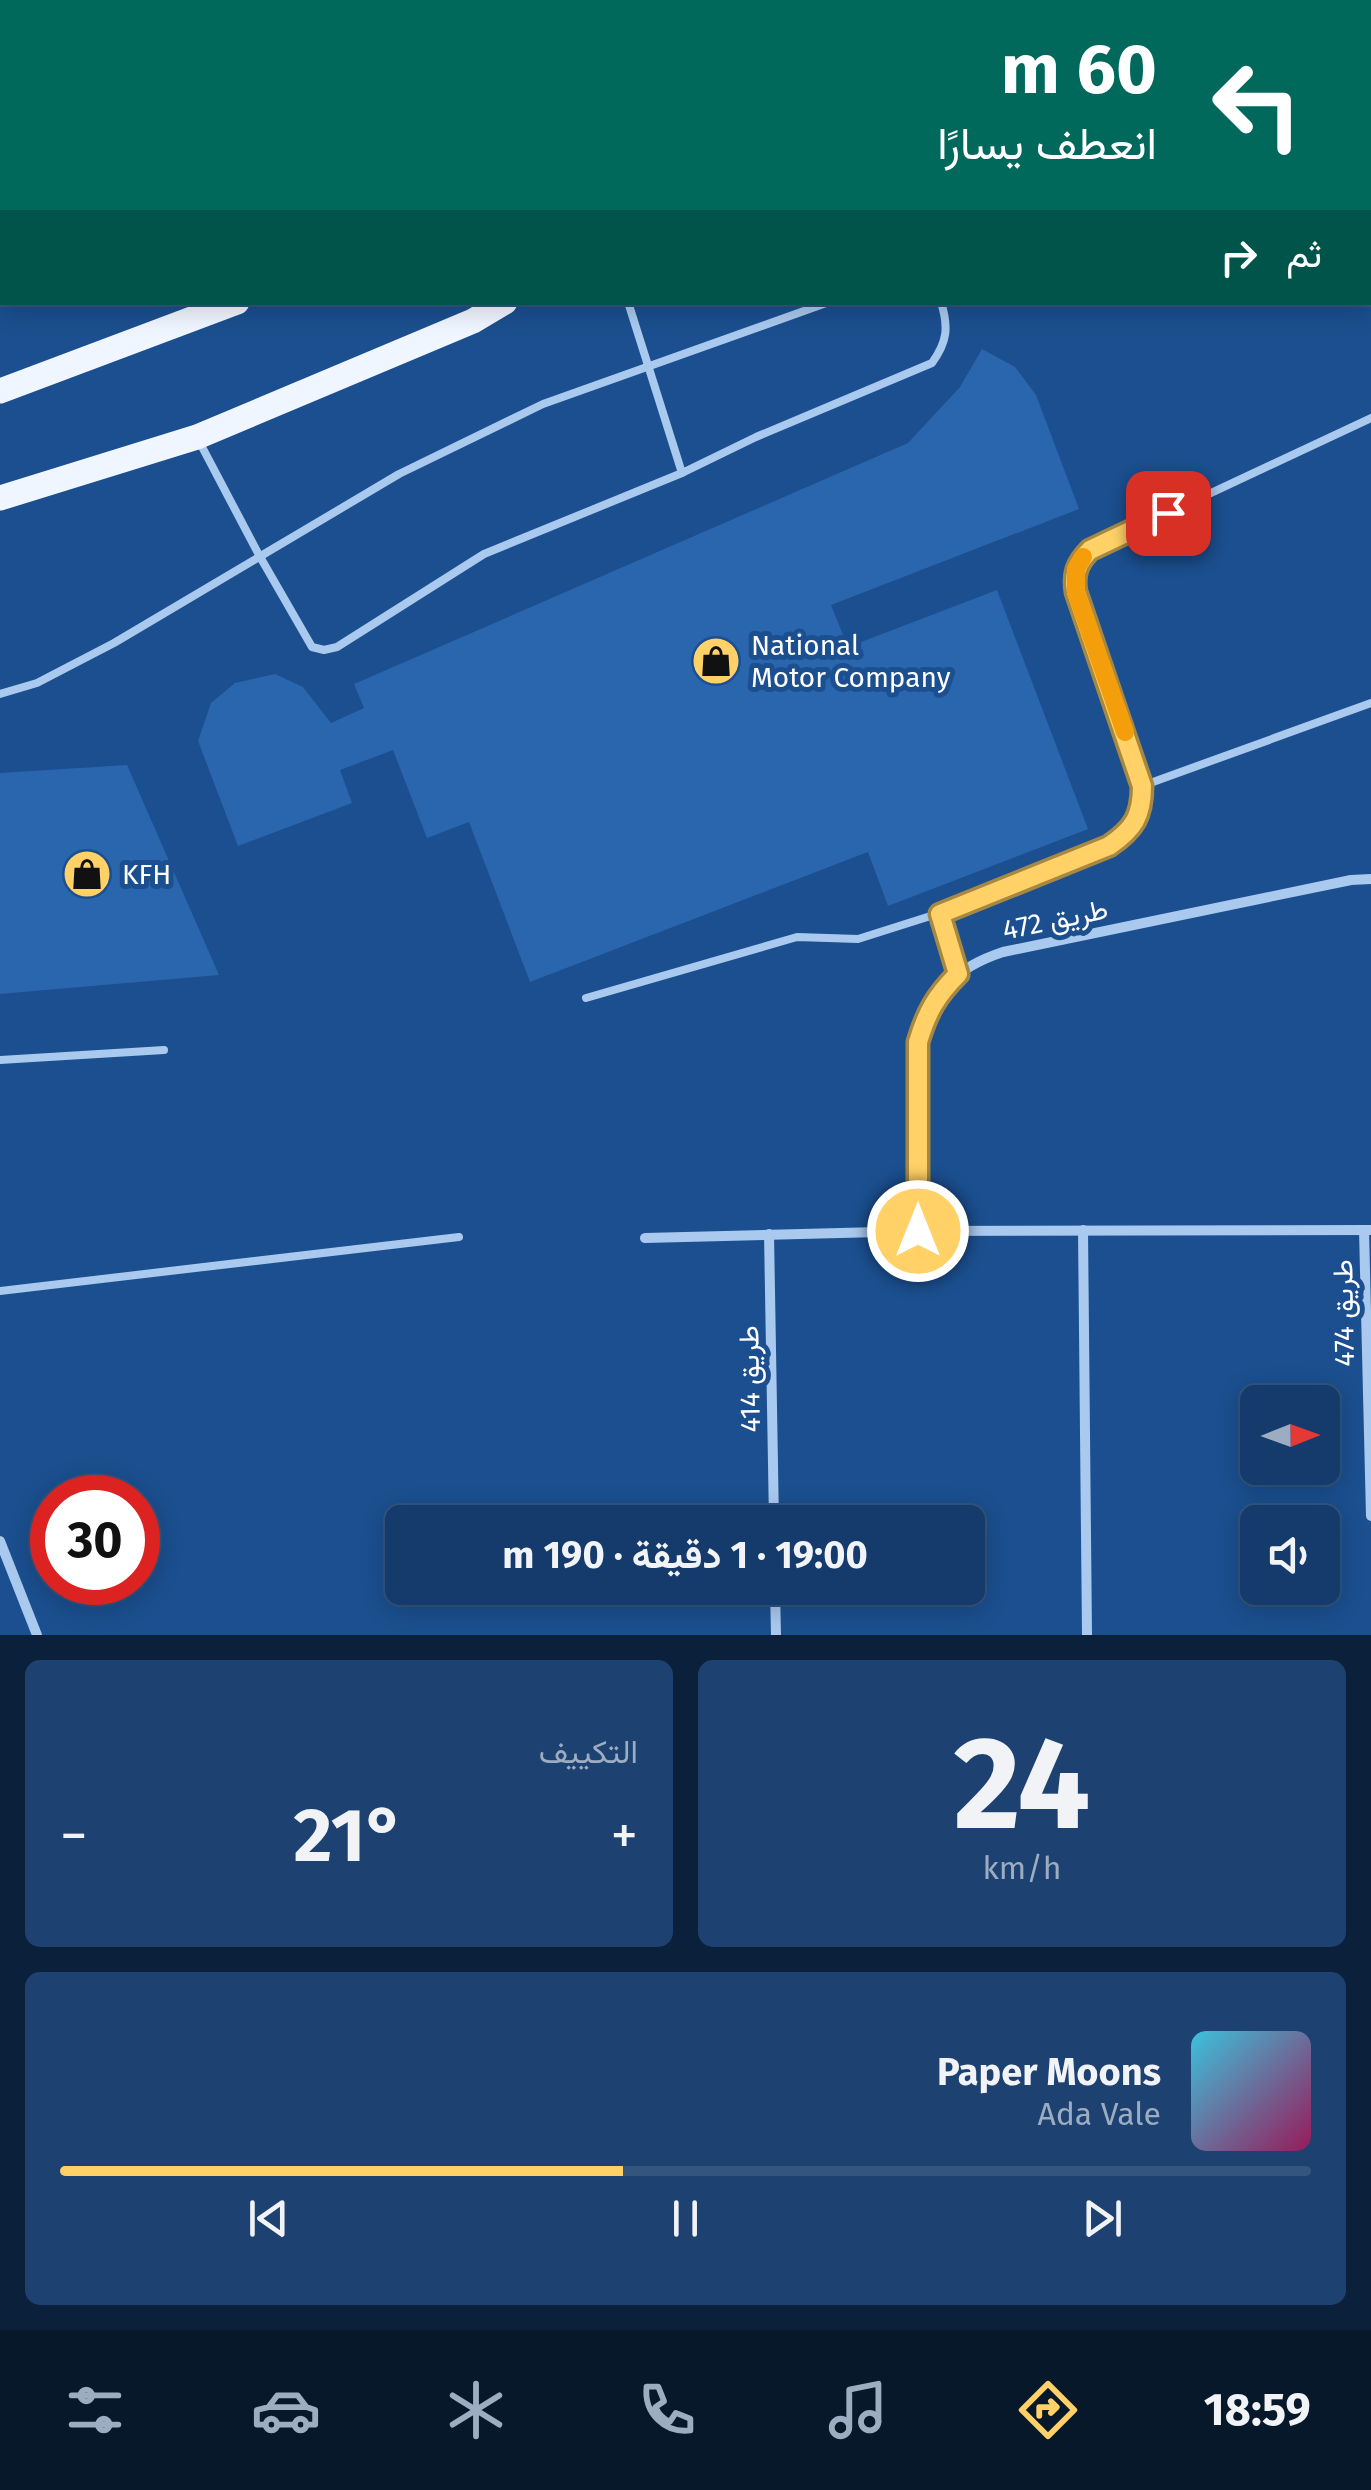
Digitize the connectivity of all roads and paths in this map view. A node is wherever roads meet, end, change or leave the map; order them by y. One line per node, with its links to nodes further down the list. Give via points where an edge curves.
1 (229, 305): 7 (main road)
2 (500, 305): 9 (main road)
3 (629, 305): 6 (lane)
4 (821, 305): 6 (lane)
5 (942, 305): 10 (lane, via 946,344 932,363)
6 (649, 365): 10 (lane); 12 (lane, via 543,404 431,458)
7 (0, 391)
8 (1371, 418): 15 (lane, via 1081,559 1076,592)
9 (197, 437): 11 (main road); 12 (lane)
10 (682, 473): 12 (lane, via 484,554 324,650 312,648)
11 (0, 498)
12 (259, 556): 13 (lane, via 114,643 37,683)
13 (0, 694)
14 (1371, 704): 15 (lane)
15 (1142, 786): 17 (lane, via 1136,821 1109,846)
16 (1371, 879): 18 (street, طريق 472, via 1004,952)
17 (940, 914): 18 (lane); 19 (lane, via 858,939 797,937)
18 (958, 974): 24 (street, طريق 472, via 926,1016 918,1042)
19 (586, 998)
20 (164, 1050): 21 (lane)
21 (0, 1060)
22 (1083, 1230): 23 (street); 24 (street); 36 (street)
23 (1367, 1230): 30 (street, طريق 474)
24 (918, 1231): 25 (street)
25 (770, 1234): 27 (street); 29 (street, طريق 414)
26 (460, 1237): 28 (lane)
27 (645, 1238)
28 (0, 1292)
29 (774, 1505)
30 (1371, 1505): 31 (street, طريق 474)
31 (1371, 1516)
32 (1, 1549): 34 (street)
33 (775, 1605): 35 (street)
34 (37, 1635)
35 (776, 1635)
36 (1087, 1635)

